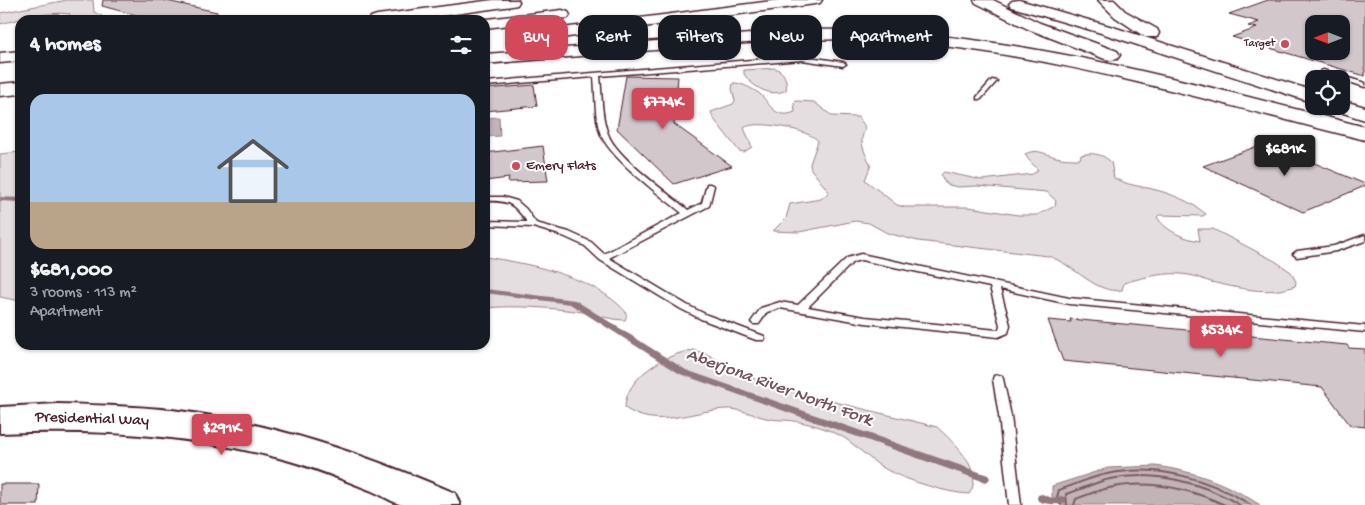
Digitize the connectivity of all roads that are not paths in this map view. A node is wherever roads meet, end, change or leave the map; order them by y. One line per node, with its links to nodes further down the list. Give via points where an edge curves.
1 (526, 0): 7 (highway)
2 (815, 0): 9 (highway)
3 (981, 0): 28 (highway, via 1056,35 1158,70)
4 (1003, 0): 23 (highway, via 1108,30)
5 (1104, 0): 24 (highway, via 1127,19 1162,38)
6 (577, 13): 8 (highway)
7 (414, 15)
8 (490, 22)
9 (568, 32)
10 (15, 56): 11 (highway)
11 (0, 58)
12 (490, 59): 28 (highway, via 779,35 914,38 1011,51 1106,69)
13 (843, 64): 16 (lane, via 802,58)
14 (15, 66): 15 (highway)
15 (0, 68)
16 (597, 75): 19 (lane); 31 (lane, via 606,138 625,161)
17 (1350, 80): 20 (lane)
18 (994, 81): 25 (lane)
19 (490, 84)
20 (1365, 85)
21 (15, 90): 22 (highway)
22 (0, 91)
23 (1305, 94)
24 (1305, 94)
25 (979, 98)
26 (1350, 109): 27 (highway)
27 (1365, 114)
28 (1365, 133)
29 (710, 186): 31 (lane, via 706,204)
30 (490, 199): 33 (lane, via 505,198 517,204)
31 (687, 213): 36 (lane)
32 (490, 223): 33 (lane)
33 (533, 226): 36 (lane, via 566,234 588,244)
34 (1365, 238): 35 (lane, via 1336,248)
35 (1298, 254)
36 (603, 258): 41 (lane, via 704,317)
37 (994, 285): 38 (lane, via 856,258 850,260); 38 (lane, via 1005,327 1003,332 995,334 857,319); 40 (lane, via 1069,301)
38 (800, 308): 39 (lane, via 773,306 762,312)
39 (756, 322)
40 (1365, 329)
41 (760, 338)
42 (998, 380): 45 (lane)
43 (0, 420): 44 (street, Presidential Way, via 110,418 228,431 288,445 340,462)
44 (441, 505)
45 (1015, 505)

